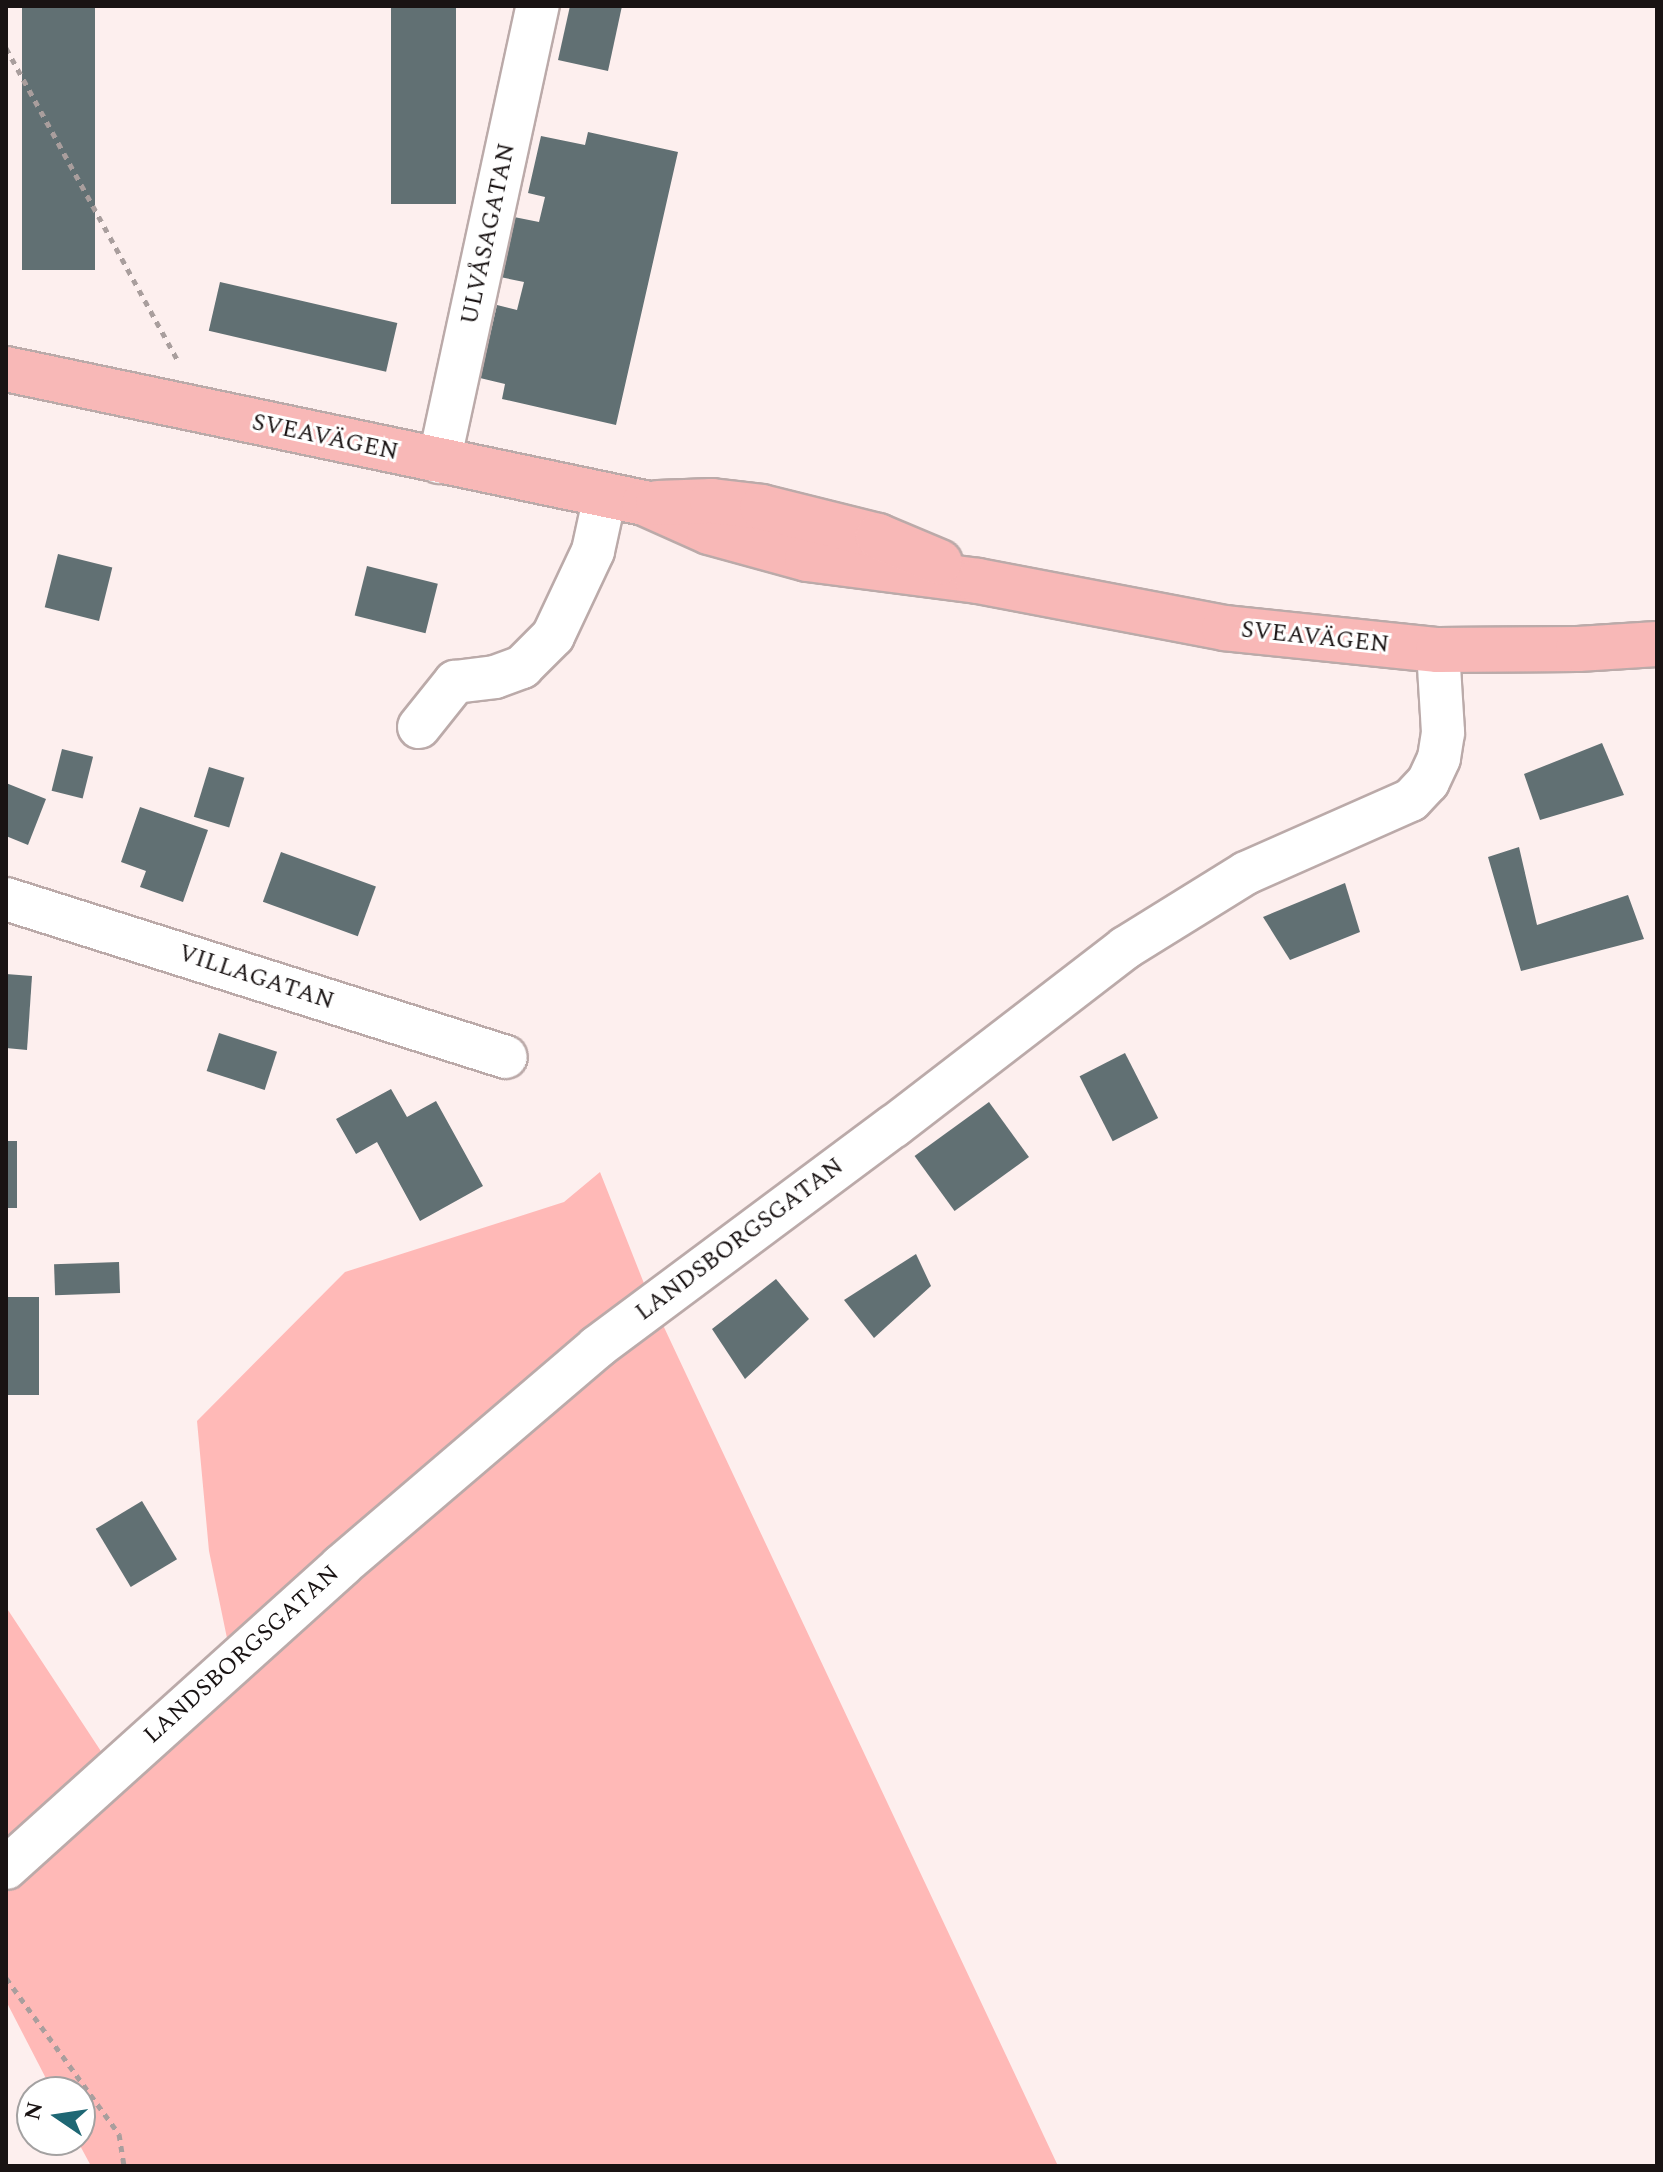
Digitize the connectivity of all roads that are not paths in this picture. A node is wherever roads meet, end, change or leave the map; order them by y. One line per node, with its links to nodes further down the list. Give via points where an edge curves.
1 (538, 6): 3 (street, ULVÅSAGATAN)
2 (6, 369): 3 (main road, SVEAVÄGEN)
3 (439, 462): 4 (main road, SVEAVÄGEN)
4 (624, 500): 6 (main road, SVEAVÄGEN, via 709,532 807,559 978,581 1224,628); 7 (street, via 553,636 522,667 455,682)
5 (1657, 644): 6 (main road, SVEAVÄGEN)
6 (1438, 650): 10 (street, LANDSBORGSGATAN, via 1441,745 1428,782 1411,800 1246,873 1125,948 597,1347 341,1566)
7 (419, 727)
8 (6, 899): 9 (street, VILLAGATAN)
9 (506, 1057)
10 (6, 1868)

